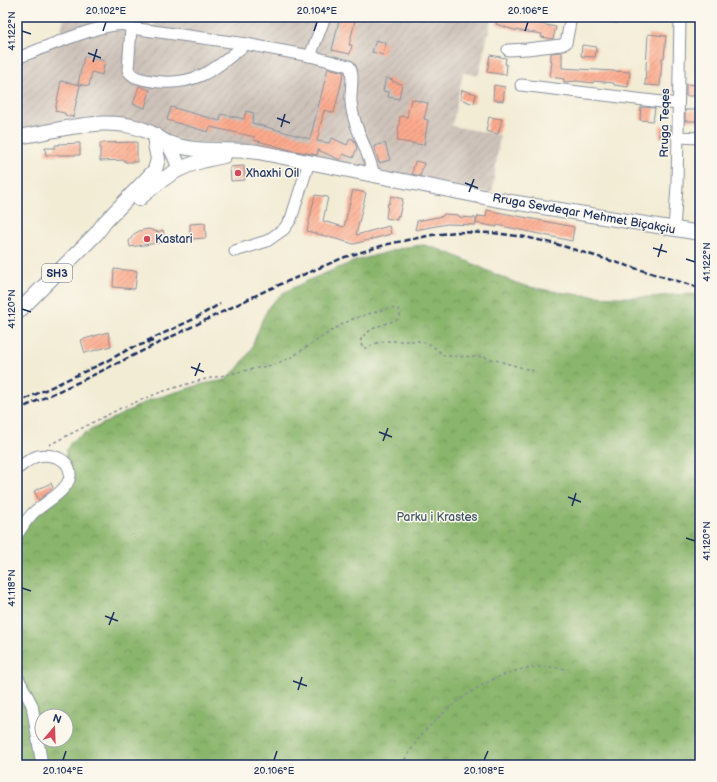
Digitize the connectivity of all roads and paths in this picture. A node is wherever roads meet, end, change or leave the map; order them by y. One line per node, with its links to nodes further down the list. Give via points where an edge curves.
1 (325, 17): 7 (street)
2 (571, 17): 6 (street, via 566,42 561,45)
3 (680, 17): 10 (street, Rruga Teqes)
4 (131, 28): 5 (street); 5 (street, via 129,72 136,78 167,83 191,80 209,72); 8 (street, via 122,24 103,27)
5 (246, 44): 7 (street)
6 (508, 50)
7 (310, 56): 20 (street, via 345,64 352,69 352,113)
8 (17, 58)
9 (521, 85): 10 (street)
10 (678, 104): 12 (street, Rruga Teqes)
11 (17, 137): 14 (main road, via 119,124 151,133)
12 (677, 137): 13 (street); 21 (street, Rruga Teqes)
13 (700, 138)
14 (160, 143): 15 (main road, via 184,148); 18 (main road, via 170,147); 19 (main road, via 158,159)
15 (217, 150): 16 (main road, SH3, via 244,150); 18 (main road, SH3, via 200,152)
16 (280, 156): 17 (main road, Rruga Sevdeqar Mehmet Biçakçiu / SH3); 18 (main road, SH3, via 229,155)
17 (309, 162): 20 (main road, Rruga Sevdeqar Mehmet Biçakçiu / SH3); 24 (street, via 291,220 284,229 267,241)
18 (174, 166): 19 (main road, SH3); 23 (main road, SH3, via 121,216)
19 (149, 176): 23 (main road, SH3)
20 (374, 176): 21 (main road, Rruga Sevdeqar Mehmet Biçakçiu / SH3)
21 (674, 229): 22 (main road, Rruga Sevdeqar Mehmet Biçakçiu / SH3)
22 (700, 233)
23 (96, 234): 25 (main road, SH3)
24 (235, 251)
25 (17, 313)
26 (534, 371): 27 (path, via 484,357 444,356 430,344 418,341 385,341 363,348 360,342 363,336 373,329 399,319 398,309 389,308 355,318 276,364 197,381 161,392 121,408)
27 (45, 448)
28 (17, 469): 29 (street, via 30,459 47,456 65,462 70,476 64,488 23,524)
29 (17, 536)
30 (567, 669): 33 (path, via 540,667 514,671 488,682 458,701 424,733)
31 (17, 676): 32 (street, via 32,705)
32 (42, 765)
33 (401, 765)

